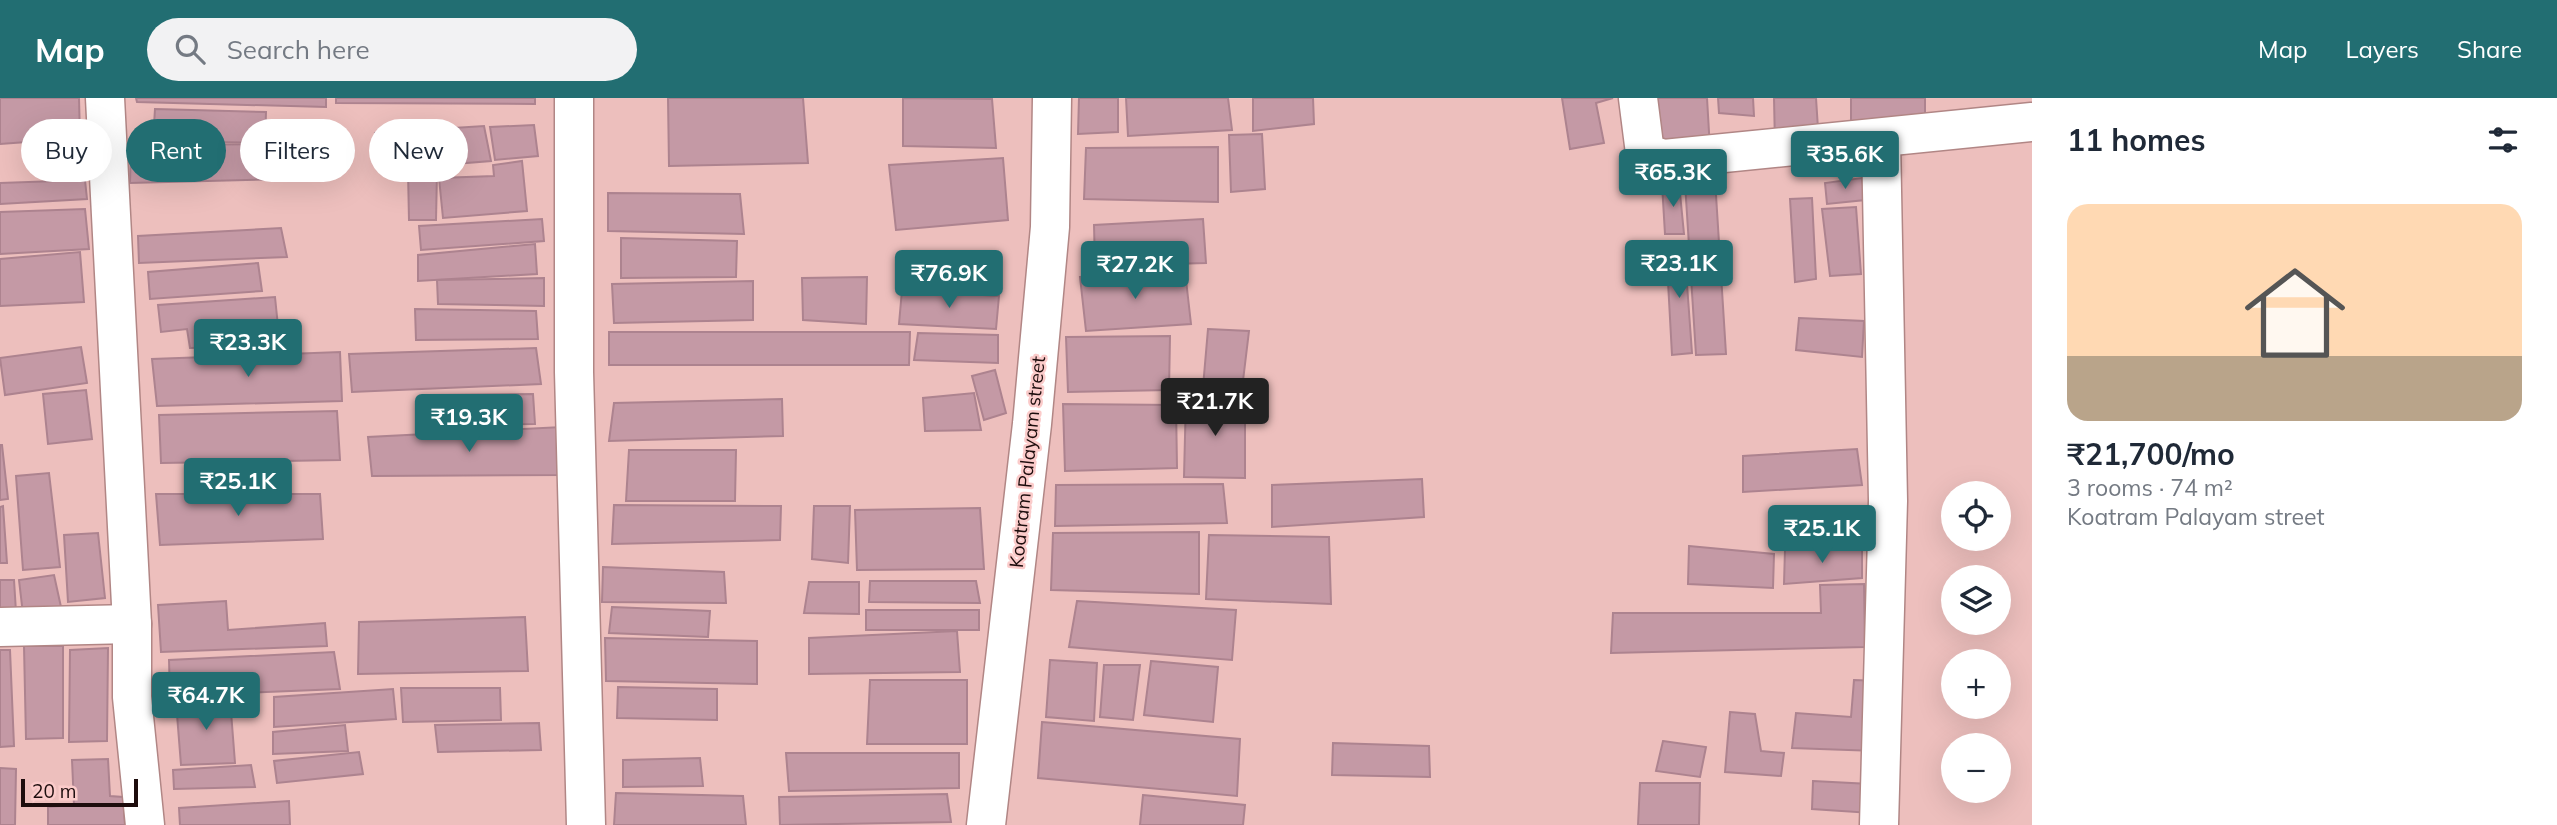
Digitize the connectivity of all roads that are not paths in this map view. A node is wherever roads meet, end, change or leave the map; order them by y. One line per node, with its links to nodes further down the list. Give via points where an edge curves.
1 (106, 98): 7 (street)
2 (574, 98): 10 (street, via 574,372)
3 (1052, 98): 11 (street, Koatram Palayam street, via 1050,227 1035,398)
4 (1638, 98): 6 (street, via 1646,153 1664,159)
5 (2032, 122): 6 (street)
6 (1881, 139): 12 (street, via 1888,500)
7 (132, 624): 8 (street); 9 (street, via 132,697)
8 (0, 627)
9 (145, 825)
10 (586, 825)
11 (986, 825)
12 (1879, 825)

